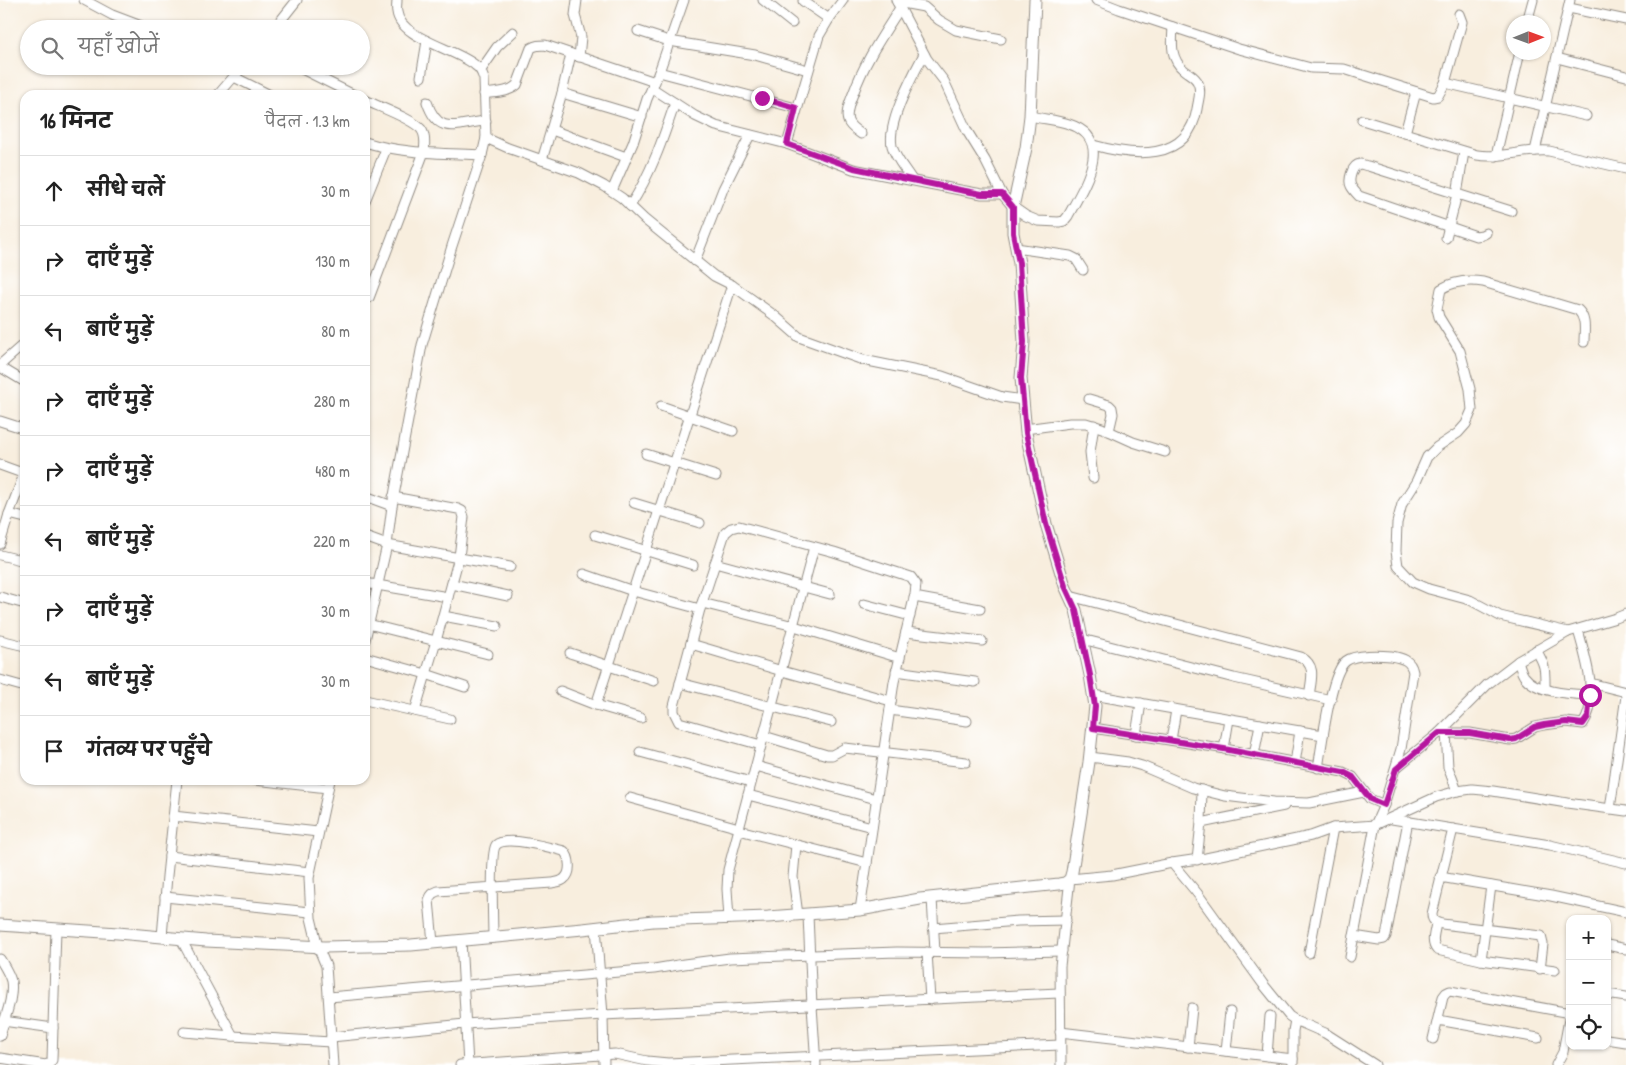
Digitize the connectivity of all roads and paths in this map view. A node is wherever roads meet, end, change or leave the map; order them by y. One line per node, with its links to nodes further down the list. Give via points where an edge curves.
1 (84, 0): 17 (street)
2 (297, 0): 18 (street)
3 (397, 0): 25 (street, via 397,14 403,25)
4 (684, 0): 26 (street)
5 (763, 0): 20 (street)
6 (843, 0): 16 (street)
7 (1036, 0): 53 (street)
8 (1096, 0): 21 (street)
9 (1533, 0): 15 (street)
10 (576, 1): 28 (street, via 575,15 581,37)
11 (803, 1): 16 (street)
12 (898, 3): 24 (street, via 924,7 956,30); 27 (street); 60 (street, via 866,62 849,104 848,122)
13 (1570, 4): 19 (street); 29 (street)
14 (1458, 14): 39 (street, via 1462,22)
15 (1530, 15)
16 (829, 19): 32 (street, via 819,36)
17 (125, 20)
18 (281, 20)
19 (1626, 20)
20 (792, 22)
21 (1173, 27): 44 (street, via 1298,66 1344,69); 65 (street, via 1172,47 1177,63 1199,84 1193,125 1180,142 1155,152 1140,154)
22 (638, 31): 26 (street)
23 (512, 32): 31 (street)
24 (1001, 39)
25 (427, 41): 31 (street, via 470,60); 38 (street)
26 (669, 41): 32 (street, via 755,54); 33 (street)
27 (924, 54): 75 (street, via 906,90 892,138 894,151); 78 (street, via 944,81)
28 (574, 56): 40 (street); 45 (street); 46 (street, via 545,45 535,45 517,85 506,91)
29 (1557, 58): 37 (street); 51 (street)
30 (1518, 60): 47 (street)
31 (481, 70): 46 (street)
32 (808, 70): 52 (street)
33 (659, 72): 40 (street); 52 (street)
34 (236, 75): 41 (street)
35 (244, 75): 42 (street)
36 (314, 75): 43 (street)
37 (1626, 76)
38 (421, 77)
39 (1445, 83): 44 (street, via 1438,96); 47 (street)
40 (653, 85): 50 (street); 55 (street)
41 (222, 90)
42 (264, 90)
43 (344, 90)
44 (1416, 92): 59 (street)
45 (562, 93): 55 (street); 58 (street)
46 (484, 94): 57 (street)
47 (1510, 99): 51 (street); 71 (street)
48 (370, 102): 68 (street, via 421,130)
49 (427, 102): 57 (street, via 432,116 447,125 455,127)
50 (675, 103): 61 (street, via 705,122); 80 (street, via 664,138)
51 (1546, 106): 54 (street); 67 (street)
52 (796, 108): 64 (street)
53 (1030, 116): 65 (street, via 1069,124 1083,131); 81 (street)
54 (1586, 116)
55 (642, 118): 72 (street)
56 (1362, 120): 59 (street)
57 (486, 121): 62 (street)
58 (552, 130): 72 (street); 73 (street)
59 (1405, 133): 69 (street)
60 (862, 134)
61 (750, 135): 64 (street); 87 (street, via 723,189)
62 (486, 138): 70 (street); 73 (street)
63 (370, 143): 66 (street)
64 (787, 144): 75 (street, via 854,168)
65 (1093, 145): 81 (street, via 1092,168 1064,221 1038,221)
66 (386, 148): 68 (street); 76 (street)
67 (1535, 151): 71 (street); 74 (street, via 1560,153)
68 (424, 152): 70 (street); 90 (street)
69 (1464, 152): 71 (street); 79 (street)
70 (482, 155): 114 (street, via 422,345)
71 (1496, 156)
72 (626, 157): 77 (street)
73 (542, 160): 77 (street, via 579,173)
74 (1626, 169)
75 (912, 180): 78 (street, via 982,194)
76 (370, 181)
77 (612, 191): 80 (street)
78 (1002, 194): 81 (street)
79 (1457, 194): 82 (street); 83 (street); 83 (street, via 1360,164 1353,170 1349,181 1359,196)
80 (630, 206): 87 (street)
81 (1013, 207): 86 (street)
82 (1511, 211)
83 (1449, 226): 84 (street, via 1476,236); 85 (street)
84 (1486, 233)
85 (1446, 238)
86 (1016, 248): 88 (street, via 1070,256); 96 (street, via 1024,342)
87 (695, 261): 89 (street)
88 (1083, 270)
89 (732, 286): 96 (street, via 799,337 863,360 942,376 1002,397); 98 (street)
90 (370, 295)
91 (1584, 342): 157 (street, via 1583,315 1578,310 1478,281 1441,289 1437,309 1439,317 1460,351 1472,410 1458,433 1427,457 1402,504 1397,523 1398,566 1413,582 1470,600 1500,616)
92 (20, 348): 93 (street)
93 (0, 366): 94 (street)
94 (20, 379)
95 (1089, 399): 104 (street, via 1112,408)
96 (1023, 400): 102 (street)
97 (661, 406): 98 (street)
98 (689, 417): 103 (street); 107 (street)
99 (0, 421): 101 (street)
100 (1094, 426): 102 (street, via 1070,422); 104 (street); 111 (street, via 1090,452)
101 (20, 427)
102 (1025, 428): 140 (street, via 1046,524)
103 (733, 431)
104 (1109, 432): 105 (street)
105 (1165, 452)
106 (646, 454): 107 (street)
107 (674, 463): 110 (street); 116 (street)
108 (0, 465): 109 (street)
109 (20, 471)
110 (716, 476)
111 (1093, 478)
112 (20, 486): 117 (street)
113 (370, 497): 114 (street)
114 (392, 502): 123 (street); 127 (street, via 462,512 464,526)
115 (634, 503): 116 (street)
116 (659, 512): 119 (street); 125 (street)
117 (9, 514): 118 (street); 122 (street)
118 (20, 517)
119 (700, 523)
120 (595, 535): 125 (street)
121 (370, 539): 123 (street)
122 (0, 544)
123 (387, 545): 127 (street); 135 (street)
124 (814, 547): 129 (street, via 739,526 725,533); 136 (street); 143 (street, via 911,577 916,584)
125 (646, 551): 130 (street); 137 (street)
126 (0, 555): 128 (street)
127 (459, 557): 131 (street); 134 (street)
128 (20, 560)
129 (715, 563): 136 (street); 146 (street)
130 (693, 565)
131 (510, 567)
132 (584, 574): 137 (street)
133 (370, 584): 135 (street)
134 (452, 584): 139 (street); 142 (street)
135 (378, 585): 142 (street); 149 (street)
136 (805, 587): 138 (street); 153 (street)
137 (633, 591): 146 (street); 170 (street)
138 (830, 594)
139 (508, 596)
140 (1070, 596): 158 (street); 186 (street, via 1301,657 1311,666)
141 (0, 597): 144 (street)
142 (448, 597): 150 (street)
143 (914, 597): 147 (street); 151 (street)
144 (20, 603)
145 (864, 604): 151 (street)
146 (701, 606): 153 (street); 162 (street)
147 (980, 609)
148 (1626, 614): 155 (street)
149 (370, 615)
150 (443, 616): 152 (street); 160 (street)
151 (910, 616): 156 (street)
152 (498, 626)
153 (794, 626): 168 (street); 171 (street)
154 (370, 627): 160 (street)
155 (1578, 630): 157 (street); 178 (street)
156 (906, 632): 161 (street); 168 (street)
157 (1568, 632): 164 (street)
158 (1082, 639): 184 (street); 186 (street)
159 (0, 640): 163 (street)
160 (436, 641): 165 (street); 173 (street)
161 (982, 641)
162 (691, 644): 171 (street); 177 (street)
163 (20, 645)
164 (1536, 650): 169 (street); 181 (street, via 1545,668)
165 (488, 654)
166 (570, 654): 170 (street)
167 (370, 658): 173 (street)
168 (900, 658): 172 (street)
169 (1518, 661): 181 (street, via 1523,675); 204 (street, via 1488,684)
170 (609, 667): 175 (street); 191 (street)
171 (782, 671): 192 (street); 193 (street)
172 (896, 671): 176 (street); 192 (street)
173 (426, 674): 180 (street); 195 (street)
174 (0, 680): 179 (street)
175 (654, 681)
176 (975, 682)
177 (680, 683): 193 (street); 207 (street, via 674,706 679,722)
178 (1590, 683): 183 (street); 185 (street)
179 (20, 686)
180 (465, 687)
181 (1545, 689): 185 (street)
182 (560, 692): 191 (street)
183 (1626, 692)
184 (1093, 695): 190 (street); 202 (street)
185 (1590, 695): 204 (street, via 1588,717 1583,724 1544,725 1510,740 1470,733)
186 (1308, 696): 188 (street)
187 (1626, 696): 230 (street)
188 (1331, 700): 206 (street); 218 (street, via 1341,665 1352,658 1376,655 1408,661 1413,672)
189 (370, 701): 195 (street)
190 (1141, 704): 194 (street); 205 (street)
191 (596, 705): 197 (street)
192 (890, 705): 199 (street); 211 (street)
193 (772, 706): 200 (street); 207 (street)
194 (1176, 710): 198 (street); 208 (street)
195 (415, 711): 196 (street)
196 (450, 718)
197 (641, 718)
198 (1230, 719): 201 (street); 209 (street)
199 (967, 721)
200 (831, 722)
201 (1260, 724): 203 (street); 212 (street)
202 (1093, 728): 205 (street); 213 (street)
203 (1300, 731): 206 (street); 215 (street)
204 (1442, 733): 218 (street); 223 (street, via 1448,766)
205 (1136, 735): 208 (street)
206 (1323, 735): 217 (street)
207 (762, 740): 211 (street, via 827,755 845,748); 216 (street)
208 (1171, 740): 209 (street)
209 (1224, 749): 212 (street)
210 (640, 752): 219 (street)
211 (883, 754): 214 (street); 227 (street)
212 (1254, 755): 215 (street)
213 (1090, 757): 222 (street, via 1142,766); 250 (street)
214 (966, 762)
215 (1295, 763): 217 (street)
216 (756, 766): 219 (street); 227 (street)
217 (1318, 768): 224 (street, via 1348,773)
218 (1396, 769): 229 (street)
219 (751, 782): 225 (street)
220 (176, 785): 232 (street)
221 (329, 785): 241 (street)
222 (1202, 790): 228 (street); 235 (street)
223 (1458, 791): 230 (street, via 1493,791); 233 (street, via 1436,797)
224 (1364, 792): 228 (street); 229 (street, via 1370,799)
225 (748, 795): 237 (street); 239 (street)
226 (630, 798): 239 (street)
227 (876, 799): 237 (street)
228 (1293, 804): 235 (street)
229 (1384, 805): 236 (street)
230 (1610, 809): 231 (street)
231 (1626, 811)
232 (173, 816): 241 (street); 243 (street)
233 (1391, 819): 234 (street); 236 (street)
234 (1408, 821): 240 (street); 267 (street, via 1386,936 1379,940)
235 (1201, 823): 244 (street)
236 (1375, 825): 238 (street); 267 (street)
237 (872, 827): 246 (street)
238 (1332, 828): 244 (street, via 1277,844); 278 (street)
239 (739, 829): 242 (street); 259 (street, via 728,870)
240 (1453, 829): 245 (street); 249 (street)
241 (318, 832): 248 (street)
242 (796, 845): 246 (street); 258 (street, via 793,877)
243 (169, 856): 248 (street); 253 (street)
244 (1196, 860): 247 (street)
245 (1626, 862)
246 (867, 863): 255 (street)
247 (1172, 863): 250 (street, via 1112,875); 298 (street, via 1279,1004)
248 (310, 872): 256 (street)
249 (1440, 877): 251 (street); 261 (street, via 1432,914)
250 (1070, 879): 254 (street, via 1037,887); 260 (street)
251 (1491, 886): 257 (street); 266 (street)
252 (492, 887): 252 (street, via 494,852 498,843 531,843 567,854 569,865 563,880); 269 (street); 272 (street, via 438,891 430,895)
253 (165, 897): 256 (street); 268 (street)
254 (932, 898): 255 (street); 264 (street)
255 (860, 910): 258 (street)
256 (310, 912): 274 (street)
257 (1626, 912)
258 (803, 915): 259 (street); 279 (street)
259 (729, 919): 263 (street, via 653,921)
260 (1066, 920): 264 (street); 276 (street)
261 (1436, 923): 266 (street); 282 (street, via 1433,942 1437,950)
262 (0, 925): 265 (street)
263 (596, 927): 269 (street); 285 (street)
264 (934, 928): 277 (street)
265 (56, 929): 268 (street); 302 (street)
266 (1486, 929): 282 (street); 283 (street, via 1541,936)
267 (1354, 936): 280 (street)
268 (162, 937): 270 (street)
269 (493, 937): 271 (street)
270 (181, 939): 274 (street); 306 (street)
271 (461, 940): 272 (street); 286 (street)
272 (433, 943): 274 (street)
273 (1611, 946): 275 (street)
274 (318, 947): 289 (street, via 326,966)
275 (1626, 949)
276 (1062, 951): 277 (street); 287 (street)
277 (931, 952): 279 (street); 291 (street)
278 (1309, 953)
279 (810, 956): 285 (street, via 730,958 654,970); 292 (street)
280 (1350, 957)
281 (0, 959): 300 (street, via 11,988)
282 (1481, 960): 283 (street)
283 (1540, 969): 284 (street)
284 (1555, 970)
285 (599, 973): 286 (street); 296 (street)
286 (463, 985): 289 (street); 301 (street)
287 (1059, 993): 291 (street); 304 (street)
288 (1611, 995): 290 (street)
289 (329, 997): 308 (street)
290 (1626, 997)
291 (930, 1000): 292 (street)
292 (812, 1006): 296 (street); 319 (street)
293 (1192, 1008): 314 (street)
294 (1230, 1012): 315 (street)
295 (1566, 1013): 299 (street, via 1450,991 1443,997)
296 (603, 1015): 301 (street); 316 (street)
297 (1270, 1016): 317 (street)
298 (1295, 1020): 320 (street); 326 (street, via 1324,1032)
299 (1438, 1020): 307 (street); 309 (street)
300 (3, 1021): 302 (street); 305 (street)
301 (465, 1024): 308 (street); 323 (street)
302 (53, 1028): 318 (street, via 50,1063)
303 (184, 1032): 306 (street)
304 (1060, 1032): 313 (street); 314 (street)
305 (0, 1036)
306 (233, 1036): 308 (street)
307 (1538, 1038)
308 (331, 1039): 321 (street)
309 (1433, 1039)
310 (1611, 1040): 312 (street)
311 (1566, 1041): 327 (street)
312 (1626, 1042)
313 (1060, 1045): 319 (street); 325 (street)
314 (1188, 1047): 315 (street)
315 (1226, 1051): 317 (street)
316 (603, 1055): 319 (street, via 668,1063); 323 (street); 324 (street)
317 (1267, 1056): 320 (street)
318 (0, 1058)
319 (815, 1060)
320 (1293, 1062)
321 (333, 1065)
322 (460, 1065): 323 (street)
323 (468, 1065)
324 (604, 1065)
325 (1061, 1065)
326 (1375, 1065)
327 (1556, 1065)

